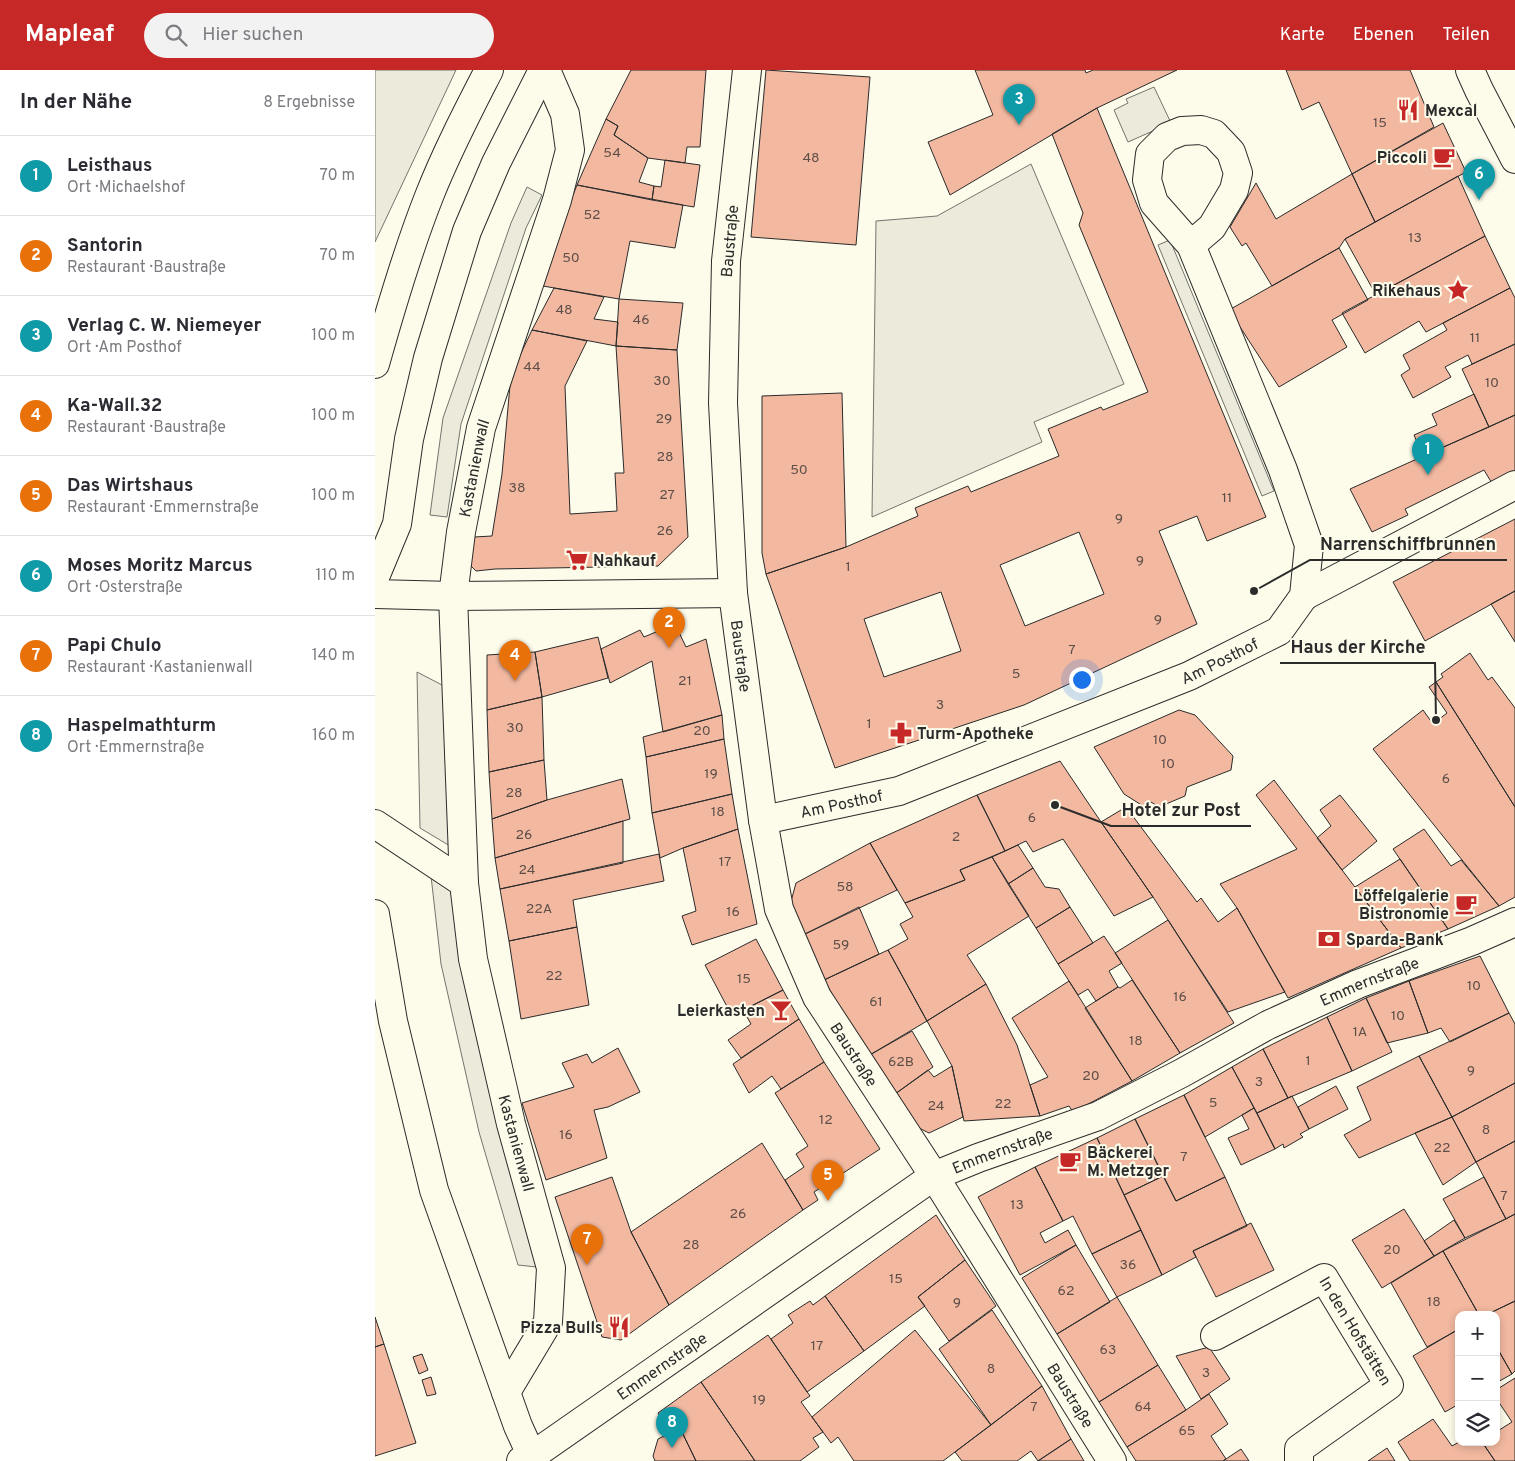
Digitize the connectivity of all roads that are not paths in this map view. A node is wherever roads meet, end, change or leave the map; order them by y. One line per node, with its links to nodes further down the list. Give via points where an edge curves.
1 (489, 70): 7 (street, via 430,194 406,259)
2 (545, 70): 9 (street, Kastanienwall, via 496,163 467,231 428,358 409,439 397,524); 12 (street, Kastanienwall, via 565,114 569,150 557,200 481,428 461,532)
3 (747, 70): 11 (street, Baustraße, via 726,261 723,403)
4 (1471, 70): 5 (street)
5 (1515, 159)
6 (1191, 245): 13 (street, Am Posthof, via 1283,470 1309,545)
7 (375, 364)
8 (1515, 485): 13 (street)
9 (375, 577)
10 (375, 594): 12 (street)
11 (733, 594): 12 (street); 14 (street, Baustraße)
12 (453, 596): 16 (street, Kastanienwall)
13 (1304, 596): 14 (street, Am Posthof, via 1279,631 1189,676 899,791)
14 (763, 820): 20 (street, Baustraße, via 779,909 817,997)
15 (375, 824): 16 (street)
16 (464, 883): 22 (street, Kastanienwall, via 473,959 511,1124 551,1268 548,1322)
17 (375, 914): 19 (street)
18 (1515, 922): 20 (street, Emmernstraße, via 1358,984 1268,1025 1098,1116)
19 (384, 1023): 22 (street, via 434,1190)
20 (934, 1176): 23 (street, Emmernstraße); 24 (street, Baustraße)
21 (1215, 1336): 25 (street, In den Hofstätten, via 1323,1278 1389,1385 1299,1449)
22 (506, 1392): 23 (street)
23 (529, 1459)
24 (1112, 1461)
25 (1299, 1461)

